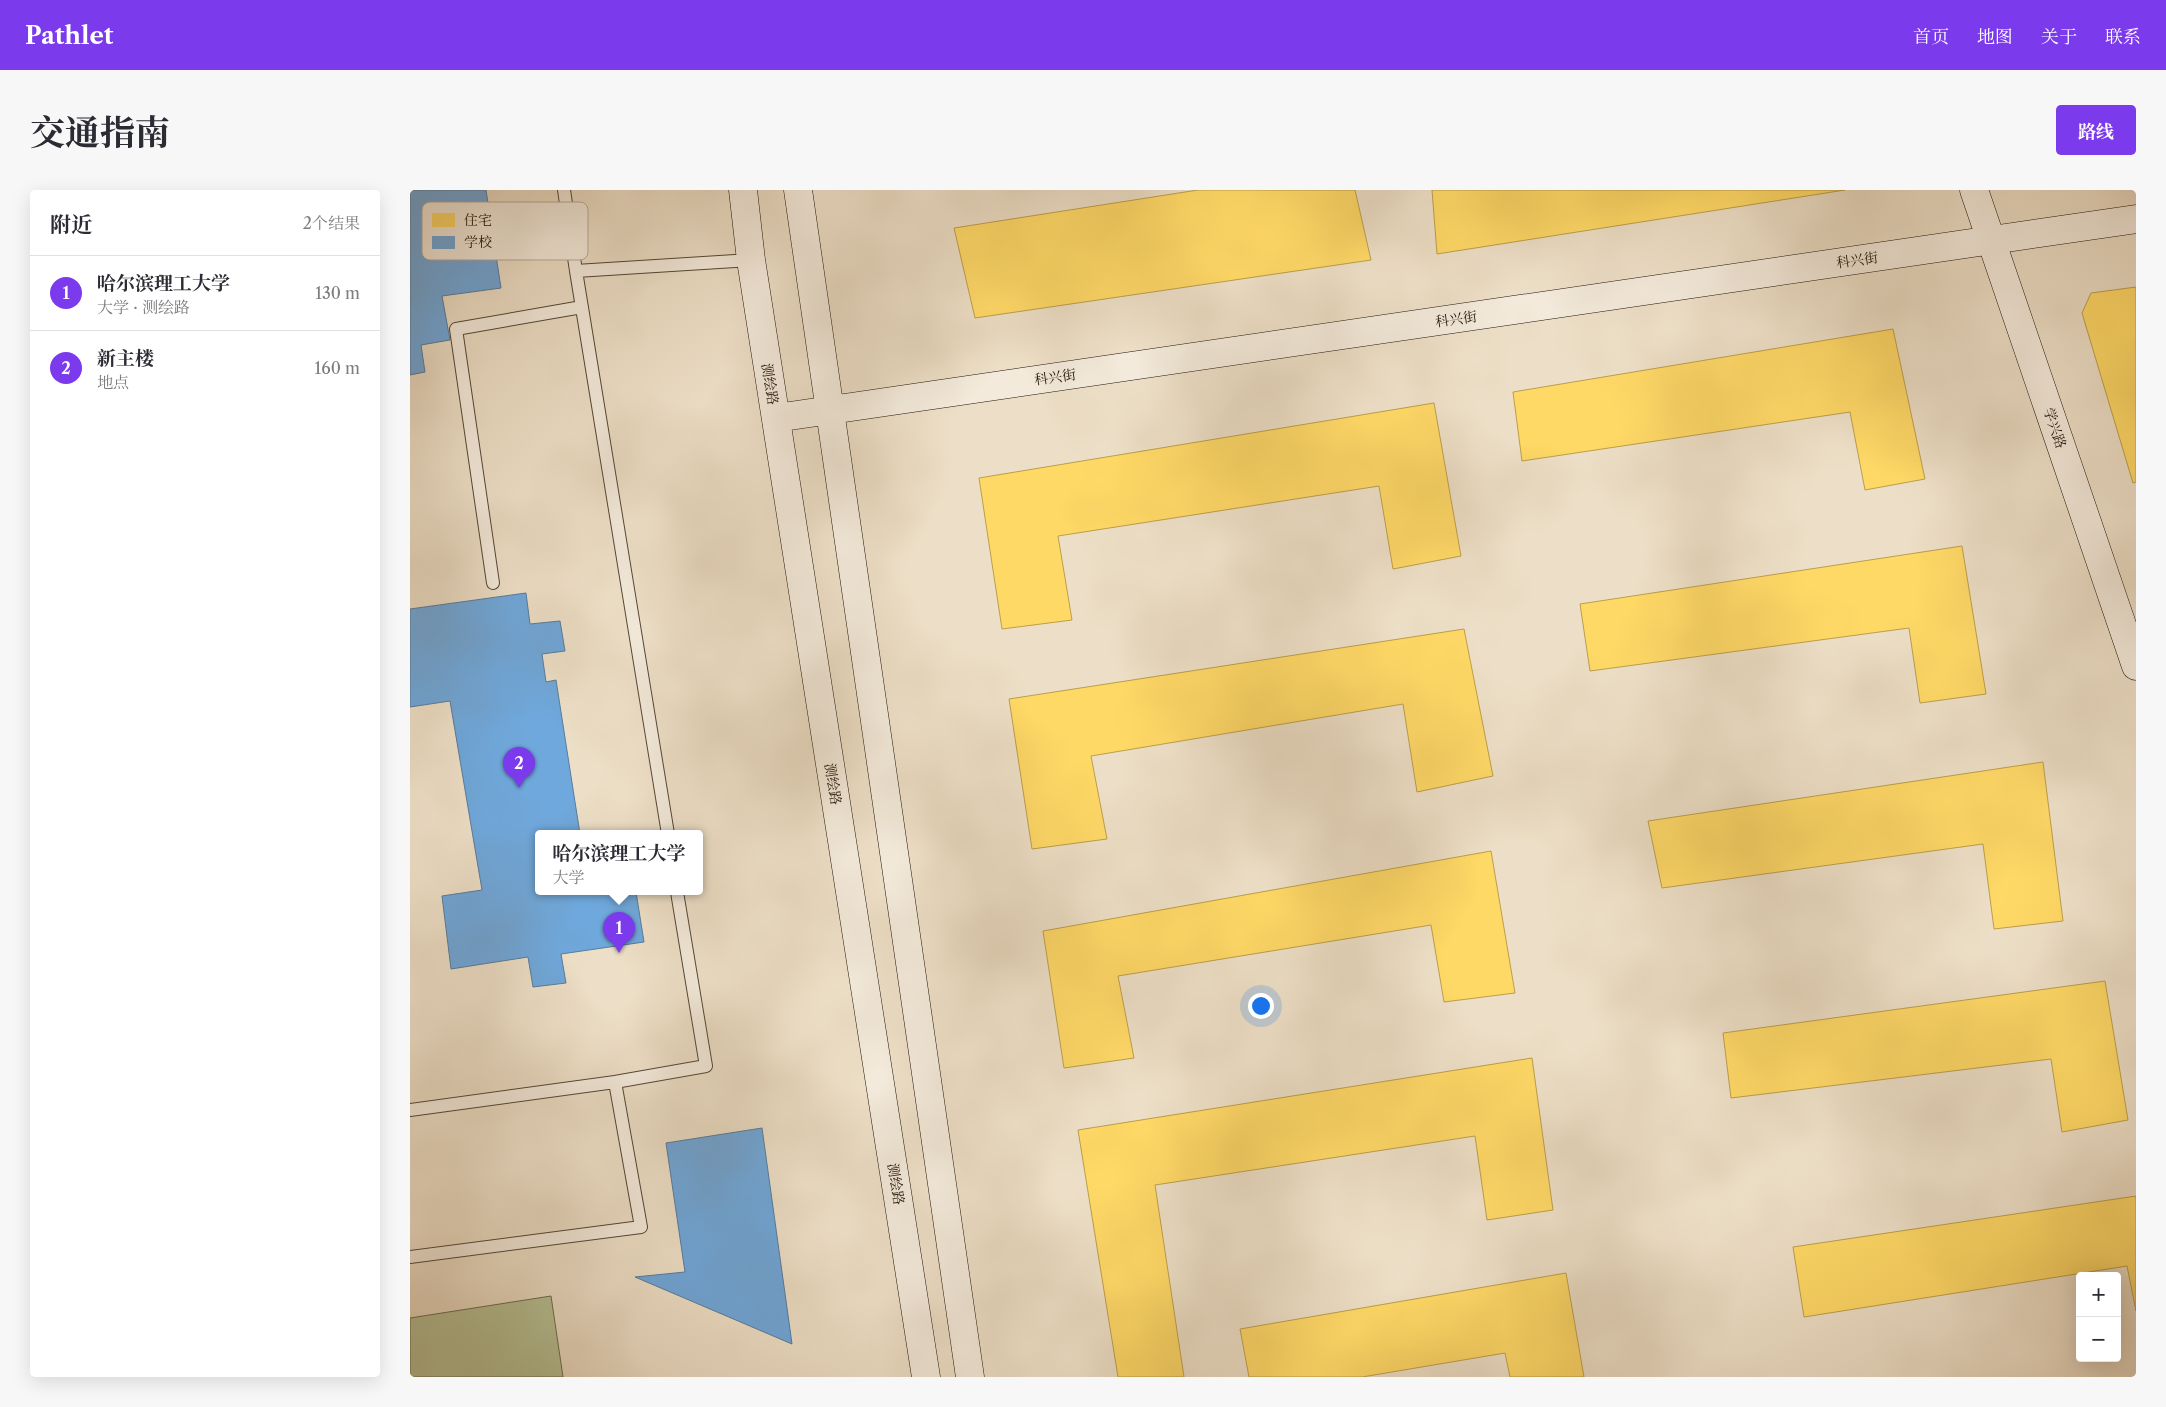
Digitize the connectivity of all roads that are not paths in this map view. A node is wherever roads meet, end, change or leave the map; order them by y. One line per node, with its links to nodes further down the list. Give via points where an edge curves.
1 (743, 190): 7 (main road, 测绘路)
2 (798, 190): 10 (main road)
3 (1974, 190): 5 (main road, 学兴路)
4 (2136, 219): 5 (main road, 科兴街)
5 (1992, 240): 10 (main road, 科兴街); 13 (main road, 学兴路)
6 (574, 260): 8 (lane)
7 (751, 260): 8 (lane); 11 (main road, 测绘路)
8 (576, 272): 9 (lane)
9 (582, 306): 12 (lane, via 456,329); 14 (lane)
10 (829, 410): 11 (main road, 科兴街); 20 (main road)
11 (776, 418): 19 (main road, 测绘路)
12 (493, 583)
13 (2136, 666)
14 (667, 830)
15 (678, 895): 16 (lane, via 706,1066)
16 (615, 1082): 17 (lane); 18 (lane, via 641,1227)
17 (410, 1110)
18 (410, 1257)
19 (926, 1377)
20 (970, 1377)

